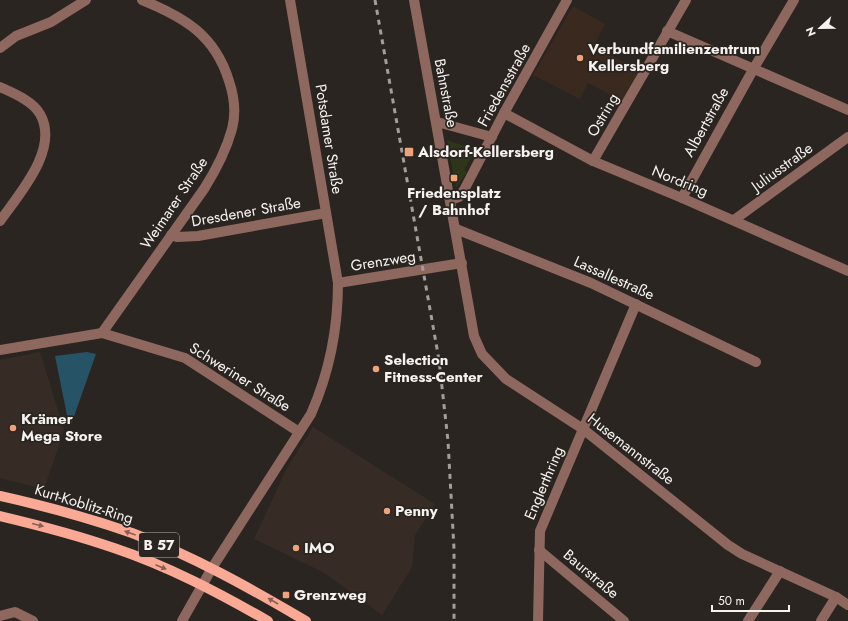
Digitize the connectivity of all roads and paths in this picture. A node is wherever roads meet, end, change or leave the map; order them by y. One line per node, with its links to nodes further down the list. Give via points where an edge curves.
1 (86, 0): 9 (street, via 50,22 16,36)
2 (142, 0): 24 (street, Weimarer Straße, via 162,8 200,33 221,57 232,90 232,128 223,155 204,189)
3 (290, 0): 20 (street, Potsdamer Straße)
4 (414, 0): 14 (street, Bahnstraße)
5 (567, 0): 13 (street, Friedensstraße)
6 (686, 0): 8 (street, Ostring)
7 (794, 0): 10 (street, Albertstraße)
8 (668, 31): 10 (street); 17 (street, Ostring)
9 (0, 48)
10 (754, 68): 12 (street); 18 (street, Albertstraße)
11 (0, 87): 22 (street, via 33,106 40,114 46,133 41,157 33,174)
12 (848, 110)
13 (504, 113): 15 (street, Friedensstraße); 17 (street, Nordring)
14 (437, 122): 15 (street); 19 (street, Bahnstraße)
15 (492, 137): 19 (street, Friedensstraße, via 464,190 459,197)
16 (848, 137): 21 (street, Juliusstraße)
17 (593, 161): 18 (street, Nordring)
18 (682, 198): 21 (street, Nordring)
19 (450, 200): 23 (street, Bahnstraße)
20 (326, 213): 24 (street, Dresdener Straße, via 198,236); 27 (street, Potsdamer Straße)
21 (734, 220): 26 (street, Nordring)
22 (0, 221)
23 (456, 229): 25 (street, Bahnstraße); 28 (street, Lassallestraße)
24 (171, 235): 29 (street, Weimarer Straße)
25 (462, 263): 27 (street, Grenzweg); 32 (street, Husemannstraße, via 474,336 482,354 506,379)
26 (848, 271)
27 (338, 284): 33 (street, Grenzweg, via 336,328 329,365 321,392)
28 (636, 304): 31 (street, Lassallestraße); 32 (street, Englerthring)
29 (102, 333): 30 (street, Schweriner Straße); 33 (street, Schweriner Straße, via 185,358)
30 (0, 350)
31 (756, 362)
32 (583, 429): 36 (street, Englerthring, via 540,531); 38 (street, Husemannstraße, via 728,545)
33 (299, 432): 37 (street, Grenzweg)
34 (0, 496): 37 (main road, Kurt-Koblitz-Ring / B 57, one-way to 34, via 132,534 51,508)
35 (0, 516): 39 (main road, B 57, one-way to 39, via 115,548)
36 (539, 550): 47 (street, Englerthring); 48 (street, Baurstraße)
37 (212, 568): 39 (street, Grenzweg); 46 (main road, Kurt-Koblitz-Ring / B 57, one-way to 37)
38 (780, 571): 40 (street, Husemannstraße); 49 (street)
39 (202, 585): 44 (street); 45 (main road, B 57)
40 (836, 597): 41 (street, Husemannstraße); 50 (street)
41 (848, 605)
42 (0, 616): 43 (street, via 16,612)
43 (33, 621)
44 (182, 621)
45 (268, 621)
46 (306, 621)
47 (538, 621)
48 (624, 621)
49 (748, 621)
50 (821, 621)

